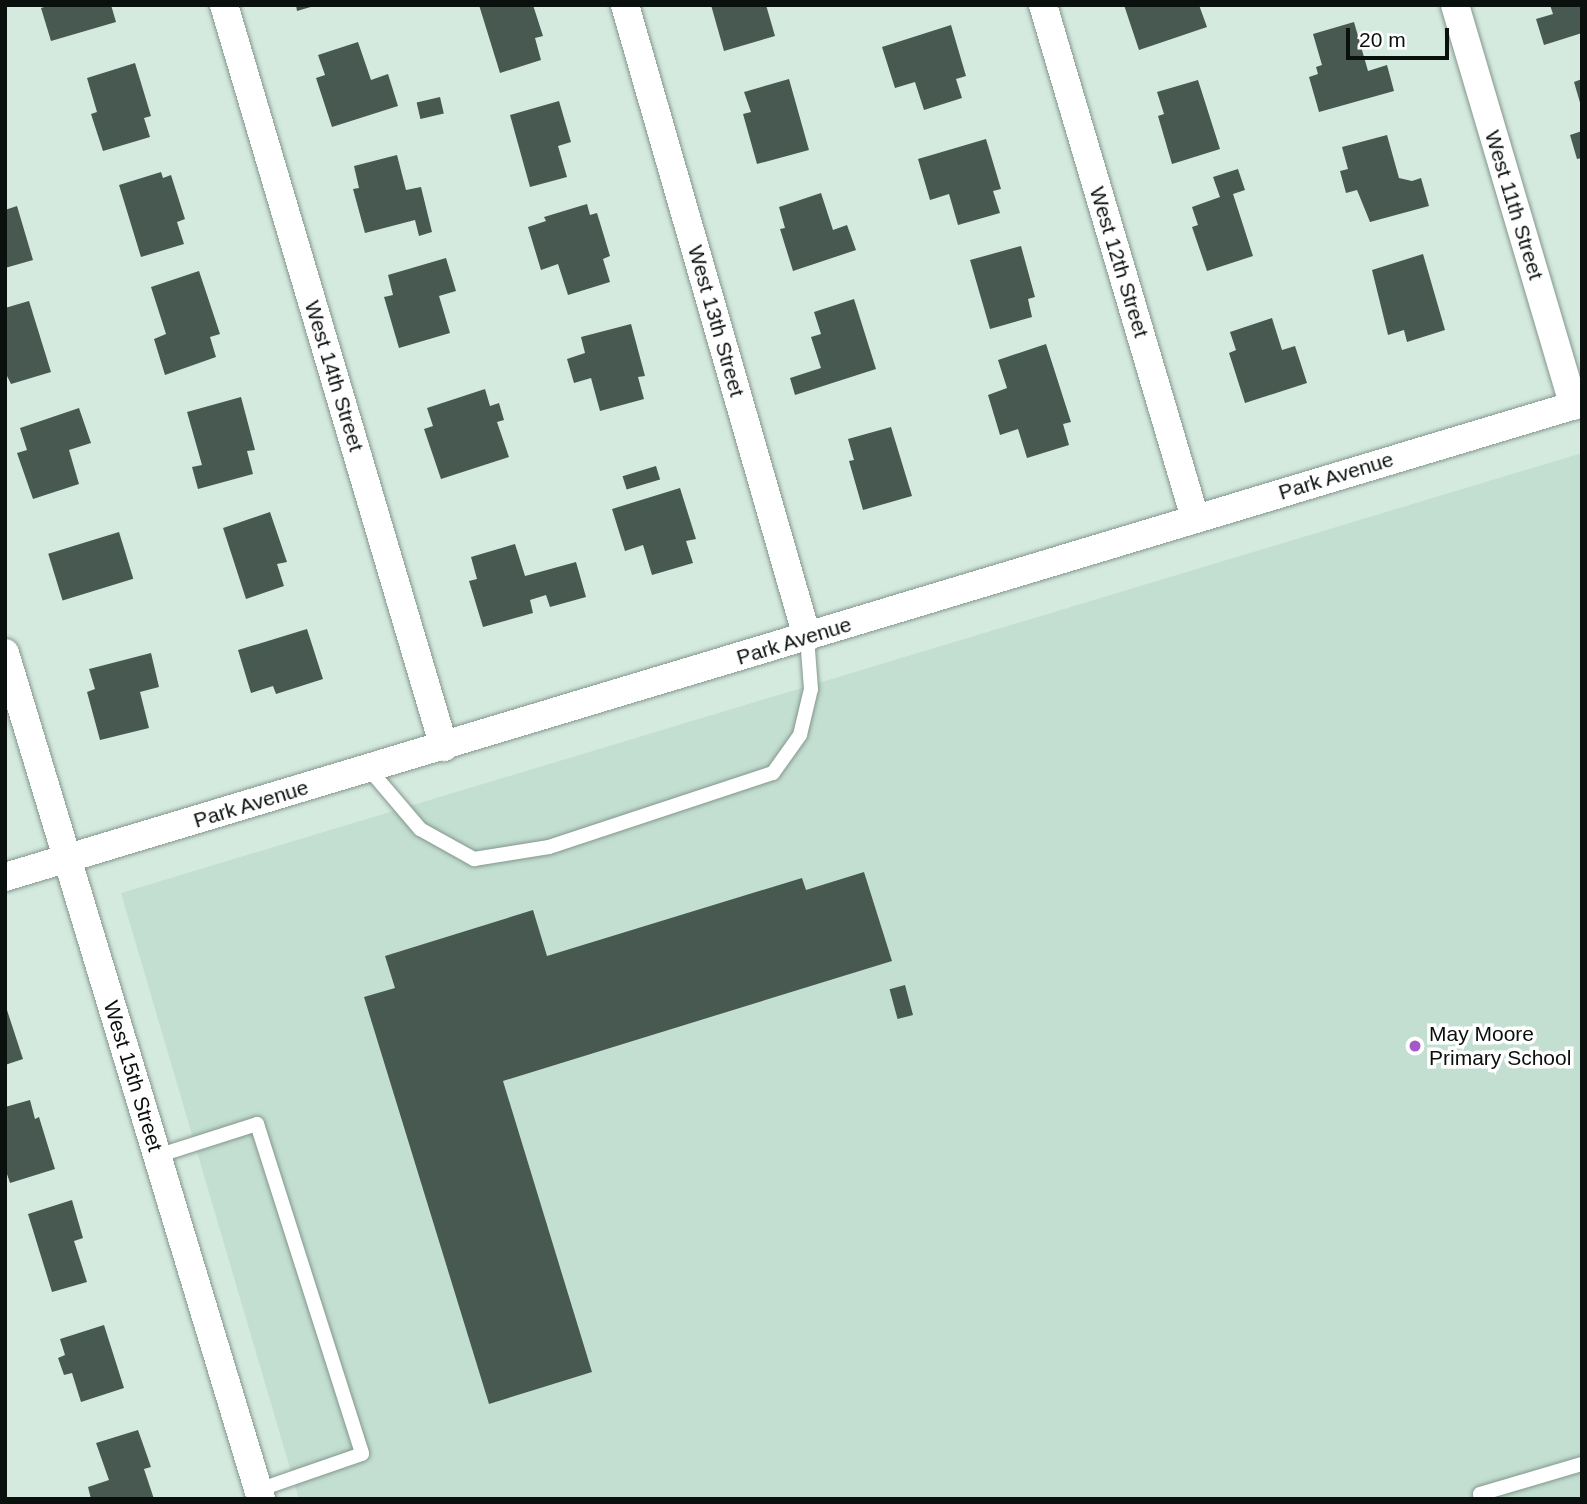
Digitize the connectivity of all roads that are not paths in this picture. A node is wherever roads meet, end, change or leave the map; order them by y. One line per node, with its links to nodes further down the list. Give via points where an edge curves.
1 (224, 5): 9 (street, West 14th Street)
2 (625, 5): 7 (street, West 13th Street)
3 (1043, 5): 6 (street, West 12th Street)
4 (1455, 5): 5 (street, West 11th Street)
5 (1578, 404): 6 (street, Park Avenue)
6 (1195, 518): 7 (street, Park Avenue)
7 (807, 637): 9 (street, Park Avenue); 10 (lane, via 811,689 800,735 773,773 549,846 474,859 420,829)
8 (5, 653): 11 (street, West 15th Street)
9 (444, 747): 10 (street, Park Avenue)
10 (369, 769): 11 (street, Park Avenue)
11 (68, 859): 12 (street, Park Avenue); 13 (street, West 15th Street)
12 (5, 877)
13 (158, 1156): 15 (street, West 15th Street); 15 (lane, via 257,1124 362,1454)
14 (1582, 1464): 16 (lane, via 1480,1494)
15 (260, 1494)
16 (1481, 1499)

